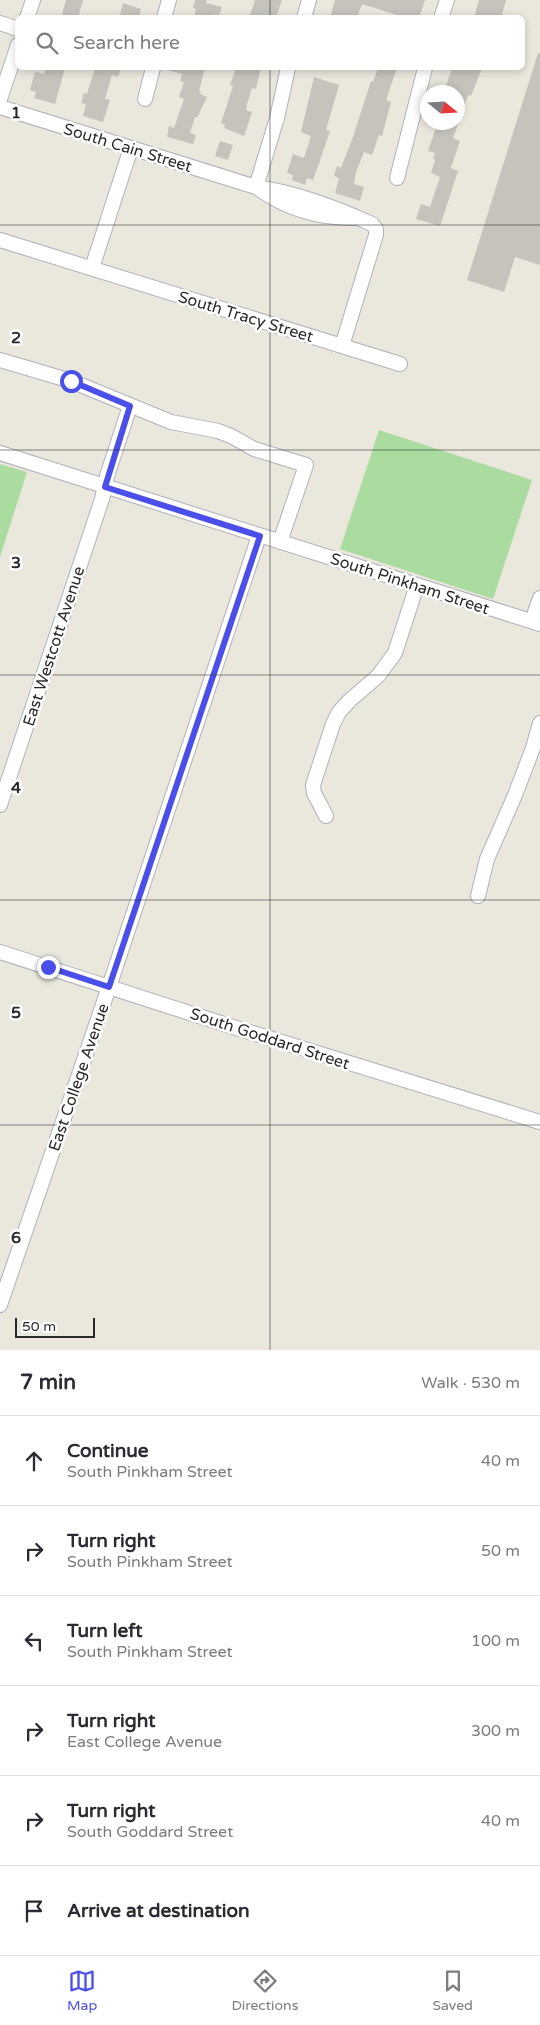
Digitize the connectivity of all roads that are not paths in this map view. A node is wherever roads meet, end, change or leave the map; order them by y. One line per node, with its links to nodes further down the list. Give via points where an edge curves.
1 (33, 0): 5 (street)
2 (169, 0): 6 (street)
3 (309, 0): 7 (street)
4 (447, 0): 8 (street)
5 (28, 15)
6 (165, 15)
7 (305, 15)
8 (442, 15)
9 (0, 23): 10 (street)
10 (15, 28)
11 (15, 54): 15 (street)
12 (152, 70): 16 (street)
13 (288, 70): 20 (street)
14 (424, 70): 19 (street)
15 (0, 99)
16 (145, 99)
17 (0, 107): 18 (street, South Cain Street)
18 (131, 148): 20 (street, South Cain Street); 22 (street)
19 (397, 178)
20 (256, 187): 23 (street, South Cain Street, via 284,205 332,218 354,218 372,224 376,229 375,242)
21 (0, 240): 22 (street, South Tracy Street)
22 (92, 268): 23 (street, South Tracy Street)
23 (342, 346): 25 (street, South Tracy Street)
24 (0, 360): 26 (street, via 71,381)
25 (400, 364)
26 (130, 406): 28 (street); 30 (street, via 172,422 218,431 254,449 306,465)
27 (0, 454): 28 (street, South Pinkham Street)
28 (105, 487): 29 (street, South Pinkham Street); 35 (street, East Westcott Avenue)
29 (260, 536): 30 (street, South Pinkham Street); 39 (street, East College Avenue)
30 (280, 542): 31 (street, South Pinkham Street)
31 (417, 586): 33 (street, South Pinkham Street); 36 (street, via 395,653 378,676 348,701 333,724 313,785)
32 (540, 598): 33 (street)
33 (536, 623)
34 (540, 723): 37 (street, via 533,748 487,859)
35 (0, 806)
36 (326, 816)
37 (478, 896)
38 (0, 952): 39 (street, South Goddard Street)
39 (109, 987): 40 (street, South Goddard Street); 41 (street, East College Avenue)
40 (540, 1122)
41 (0, 1305)

